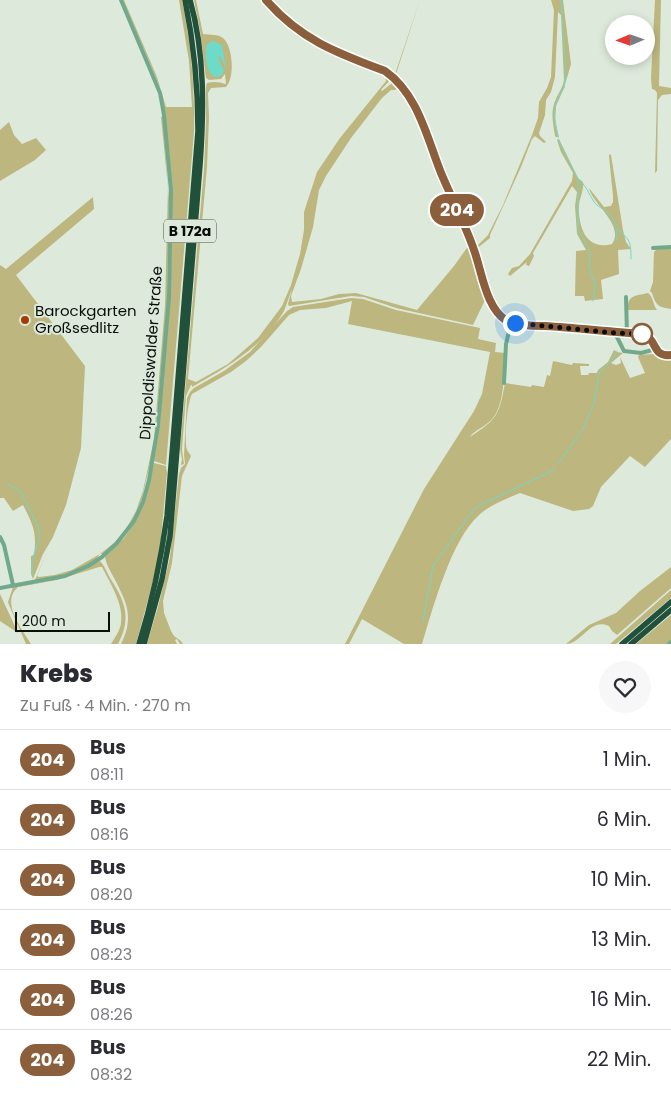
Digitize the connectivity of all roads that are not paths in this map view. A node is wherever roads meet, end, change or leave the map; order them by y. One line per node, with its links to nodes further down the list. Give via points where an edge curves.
1 (121, 0): 16 (street, Dippoldiswalder Straße, via 160,93 171,191 169,297 158,426 144,497 126,532 108,552 74,572)
2 (185, 0): 14 (highway, B 172a, via 194,50 198,131)
3 (190, 0): 14 (highway, B 172a, via 202,81 203,131)
4 (266, 0): 8 (street, via 306,36 331,50 385,71 410,99 421,118 474,250 489,297 499,314)
5 (671, 247): 6 (street)
6 (653, 248)
7 (626, 297): 10 (street)
8 (511, 323): 9 (street); 13 (street, via 506,344)
9 (615, 333): 10 (street); 11 (street, via 624,351 641,353)
10 (628, 334): 11 (street, via 647,336)
11 (656, 349): 12 (street, via 662,355)
12 (671, 355)
13 (504, 383)
14 (174, 466): 20 (highway, B 172a, via 161,557); 21 (highway, B 172a, via 170,536)
15 (0, 537): 16 (street)
16 (13, 585): 17 (street, Dippoldiswalder Straße)
17 (0, 588)
18 (671, 602): 22 (highway)
19 (671, 610): 23 (highway)
20 (139, 644)
21 (144, 644)
22 (622, 644)
23 (631, 644)

